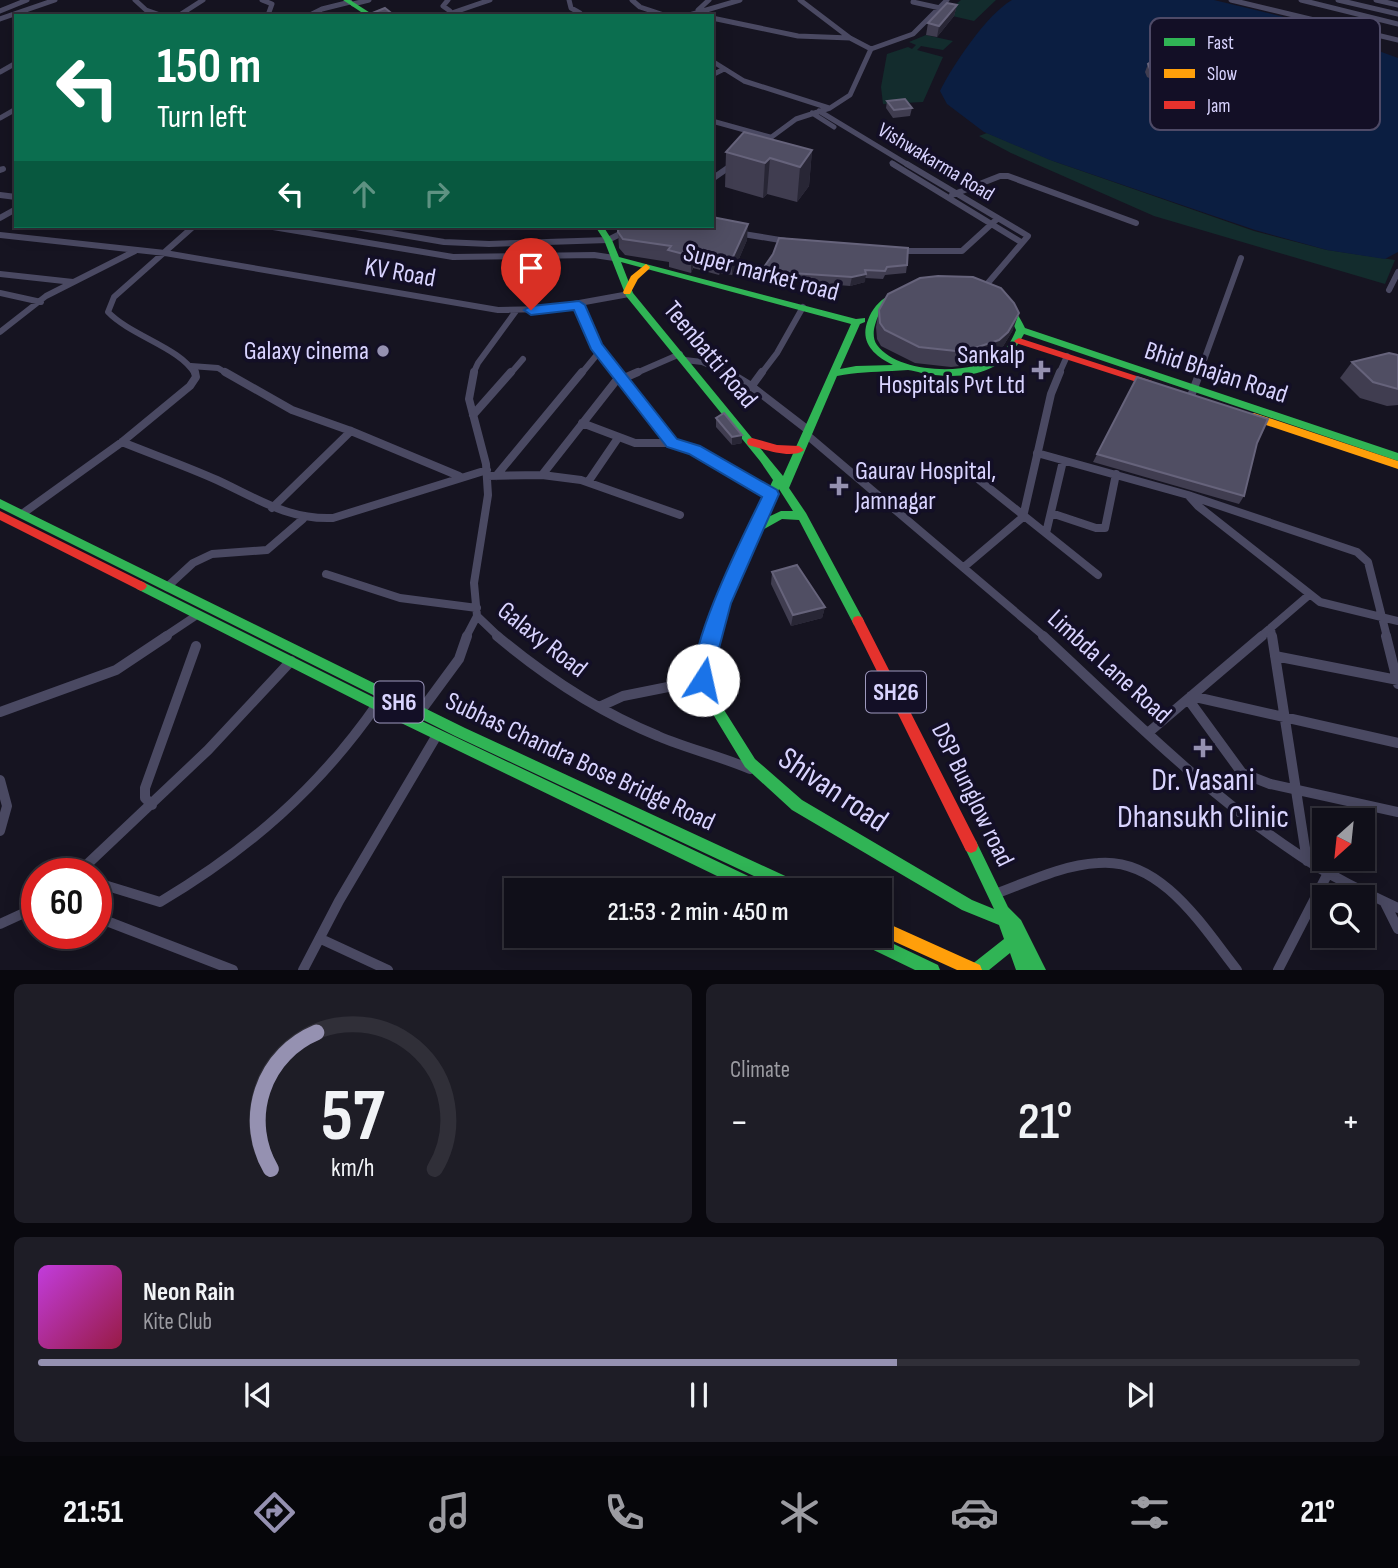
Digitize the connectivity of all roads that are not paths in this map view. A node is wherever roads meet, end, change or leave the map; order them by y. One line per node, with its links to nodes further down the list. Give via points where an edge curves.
1 (27, 0): 28 (street)
2 (55, 0): 30 (street)
3 (135, 0): 31 (street)
4 (203, 0): 32 (street)
5 (262, 0): 33 (street, via 272,4)
6 (369, 0): 21 (street)
7 (448, 0): 29 (street, via 443,6)
8 (490, 0): 29 (street, via 469,10)
9 (569, 0): 37 (street)
10 (632, 0): 38 (street)
11 (709, 0): 39 (street)
12 (740, 0): 39 (street)
13 (947, 0): 25 (street)
14 (1231, 0): 23 (street)
15 (1264, 0): 23 (street)
16 (1301, 0): 20 (street)
17 (1340, 0): 24 (street); 26 (street)
18 (1374, 0): 24 (street); 27 (street)
19 (803, 1): 51 (street)
20 (1312, 1): 26 (street); 41 (street)
21 (350, 2): 34 (street); 35 (main road)
22 (913, 2): 25 (street)
23 (1258, 6): 41 (street)
24 (1367, 7): 27 (street); 40 (street)
25 (940, 8): 53 (street, via 913,34)
26 (1335, 8): 40 (street); 44 (street)
27 (1397, 10): 48 (street)
28 (0, 11)
29 (450, 11): 36 (street)
30 (16, 14)
31 (157, 14)
32 (181, 14)
33 (268, 14)
34 (312, 14)
35 (369, 14)
36 (446, 14)
37 (578, 14)
38 (661, 14)
39 (693, 14)
40 (1363, 15): 45 (street); 46 (street)
41 (1302, 17): 43 (street)
42 (714, 18): 51 (street, via 790,35)
43 (1307, 18)
44 (1329, 18)
45 (1362, 18)
46 (1375, 18)
47 (1380, 19): 48 (street)
48 (1391, 22): 49 (street); 50 (street)
49 (1398, 23)
50 (1382, 36): 52 (street)
51 (850, 38): 53 (street)
52 (1398, 40)
53 (871, 48): 57 (street, via 850,95)
54 (714, 62): 55 (street)
55 (724, 69): 56 (street); 57 (street, via 762,87)
56 (714, 74)
57 (830, 108): 58 (street)
58 (819, 111): 59 (street); 65 (street, Vishwakarma Road)
59 (812, 113): 61 (street); 65 (street, Vishwakarma Road)
60 (714, 122): 61 (street)
61 (770, 138): 62 (street)
62 (752, 151)
63 (742, 158): 64 (street)
64 (714, 178)
65 (951, 195): 66 (street, Vishwakarma Road); 67 (street, via 1008,176)
66 (994, 221): 77 (street, Vishwakarma Road); 77 (street, Vishwakarma Road, via 1028,236); 79 (street, via 962,251)
67 (1136, 223)
68 (192, 228): 80 (street)
69 (279, 228): 81 (street, via 442,256)
70 (362, 228): 75 (street, via 462,244)
71 (600, 228): 75 (main road, SH26)
72 (632, 228): 75 (street)
73 (729, 232): 76 (street)
74 (0, 235): 78 (street, KV Road)
75 (608, 240): 81 (main road, SH26)
76 (794, 242)
77 (1021, 242): 87 (street, Vishwakarma Road)
78 (137, 250): 80 (street, KV Road); 86 (street)
79 (891, 250)
80 (165, 253): 94 (street, KV Road); 103 (street, via 114,297 108,312)
81 (614, 258): 83 (main road, Super market road); 90 (main road, Teenbatti Road / SH26)
82 (1241, 258): 108 (street)
83 (646, 267): 90 (main road, via 634,278); 93 (main road, Super market road)
84 (1398, 272): 88 (street)
85 (0, 274): 86 (street)
86 (73, 282): 91 (street)
87 (981, 290): 95 (main road, via 922,286 894,296); 98 (main road, via 1010,306)
88 (1389, 290)
89 (0, 293): 91 (street)
90 (628, 293): 92 (street, KV Road); 101 (main road, Teenbatti Road / SH26)
91 (41, 302): 97 (street)
92 (579, 305): 94 (street, KV Road); 99 (street)
93 (803, 307): 96 (main road, Super market road); 107 (street)
94 (516, 312): 109 (street, Galaxy Road, via 478,363 470,399)
95 (873, 314): 96 (main road, Super market road); 104 (main road, via 869,337 890,360)
96 (856, 322): 105 (main road, Super market road)
97 (0, 332)
98 (1020, 335): 100 (main road, Bhid Bhajan Road); 104 (main road, via 1007,355 985,367 947,373); 108 (main road, Bhid Bhajan Road)
99 (600, 351): 106 (street); 122 (street)
100 (1067, 356): 108 (main road, Bhid Bhajan Road); 118 (street, via 1051,394)
101 (682, 357): 106 (street); 107 (street, Limbda Lane Road, via 706,361); 115 (main road, Teenbatti Road / SH26)
102 (523, 359): 109 (street)
103 (191, 366): 111 (street, via 218,368 292,410); 114 (street, via 196,377 190,386)
104 (908, 368): 105 (main road)
105 (835, 373): 112 (main road, Super market road)
106 (621, 379): 110 (street); 116 (street)
107 (751, 387): 112 (street, Limbda Lane Road)
108 (1192, 393): 119 (main road, Bhid Bhajan Road); 121 (main road, Bhid Bhajan Road)
109 (473, 415): 122 (street, Galaxy Road)
110 (582, 423): 113 (street); 124 (street)
111 (351, 431): 125 (street); 132 (street)
112 (807, 433): 117 (main road, Super market road); 142 (street, Limbda Lane Road)
113 (618, 438): 116 (street); 127 (street)
114 (122, 442): 132 (street); 134 (street)
115 (752, 442): 117 (main road); 128 (main road, Teenbatti Road / SH26)
116 (672, 443): 129 (street, via 694,450)
117 (799, 450): 128 (main road, Super market road)
118 (1037, 453): 120 (street); 138 (street)
119 (1398, 457)
120 (1063, 461): 123 (street); 133 (street)
121 (1398, 465)
122 (490, 474): 124 (street); 125 (street); 147 (street, Galaxy Road, via 474,583)
123 (1116, 474): 130 (street); 133 (street, via 1105,528)
124 (542, 475): 127 (street)
125 (459, 476): 139 (street, via 333,518)
126 (978, 479): 138 (street)
127 (588, 482): 136 (street)
128 (781, 482): 129 (main road); 137 (main road, DSP Bunglow road / SH26)
129 (771, 494): 140 (main road)
130 (1188, 495): 146 (street); 149 (street, via 1357,552 1368,562)
131 (0, 503): 134 (main road, Subhas Chandra Bose Bridge Road / SH6)
132 (272, 508): 139 (street)
133 (1051, 513): 141 (street)
134 (22, 514): 145 (main road, Subhas Chandra Bose Bridge Road / SH6)
135 (0, 515): 148 (main road, Subhas Chandra Bose Bridge Road / SH6)
136 (680, 515)
137 (802, 516): 140 (main road, via 780,515); 178 (main road, DSP Bunglow road / SH26)
138 (1023, 517): 141 (street); 142 (street)
139 (303, 519): 145 (street, via 267,550 212,554 193,563)
140 (754, 530): 155 (main road, via 722,603)
141 (1046, 533): 144 (street)
142 (964, 567): 163 (street, Limbda Lane Road)
143 (326, 574): 147 (street, via 384,596)
144 (1098, 575)
145 (167, 587): 154 (main road, Subhas Chandra Bose Bridge Road / SH6)
146 (1310, 595): 149 (street, via 1332,606); 151 (street)
147 (477, 612): 159 (street, Galaxy Road, via 527,662); 161 (street, via 459,659)
148 (197, 615): 154 (main road, Subhas Chandra Bose Bridge Road / SH6); 160 (street, via 116,670)
149 (1381, 617): 150 (street); 156 (street)
150 (1398, 621)
151 (1271, 628): 153 (street); 157 (street)
152 (197, 646): 169 (street, via 145,788 145,798)
153 (1275, 656): 156 (street); 162 (street)
154 (294, 657): 158 (main road, Subhas Chandra Bose Bridge Road / SH6); 169 (street)
155 (703, 680): 159 (street, via 623,696); 166 (main road, Shivan road, via 714,705)
156 (1398, 681)
157 (1189, 698): 162 (street); 163 (street); 168 (street, via 1242,773)
158 (380, 700): 161 (main road, Subhas Chandra Bose Bridge Road / SH6); 164 (main road, Subhas Chandra Bose Bridge Road / SH6); 177 (street, via 322,776 205,876 160,902)
159 (599, 707): 166 (street, Galaxy Road, via 660,737)
160 (0, 712)
161 (421, 712): 176 (main road, Subhas Chandra Bose Bridge Road / SH6)
162 (1285, 719): 165 (street); 168 (street)
163 (1149, 732): 173 (street, Limbda Lane Road, via 1214,790)
164 (437, 735): 175 (main road, Subhas Chandra Bose Bridge Road / SH6); 187 (street)
165 (1398, 743)
166 (760, 774): 182 (main road, Shivan road, via 821,820)
167 (0, 780): 171 (street, via 7,796)
168 (1296, 788): 170 (street); 173 (street)
169 (152, 805): 172 (street)
170 (1398, 812)
171 (0, 831)
172 (97, 858)
173 (1307, 861): 174 (street, Limbda Lane Road)
174 (1327, 875): 179 (street, Limbda Lane Road); 198 (street)
175 (737, 878)
176 (775, 878)
177 (112, 887)
178 (995, 894): 182 (main road, DSP Bunglow road / SH26); 197 (street, via 1085,865 1122,864 1140,870 1173,894)
179 (1385, 903): 180 (street, Limbda Lane Road); 185 (street)
180 (1398, 908)
181 (21, 914): 184 (street)
182 (1004, 917): 188 (main road, DSP Bunglow road / SH26); 196 (main road, Shivan road, via 1016,925)
183 (112, 923): 190 (street)
184 (0, 924)
185 (1398, 929)
186 (892, 932): 194 (main road)
187 (321, 939): 191 (street); 192 (street)
188 (1012, 942): 194 (main road); 195 (main road, DSP Bunglow road / SH26)
189 (886, 948): 193 (main road)
190 (233, 970)
191 (303, 970)
192 (388, 970)
193 (933, 970)
194 (976, 970)
195 (1024, 970)
196 (1040, 970)
197 (1237, 970)
198 (1278, 970)

